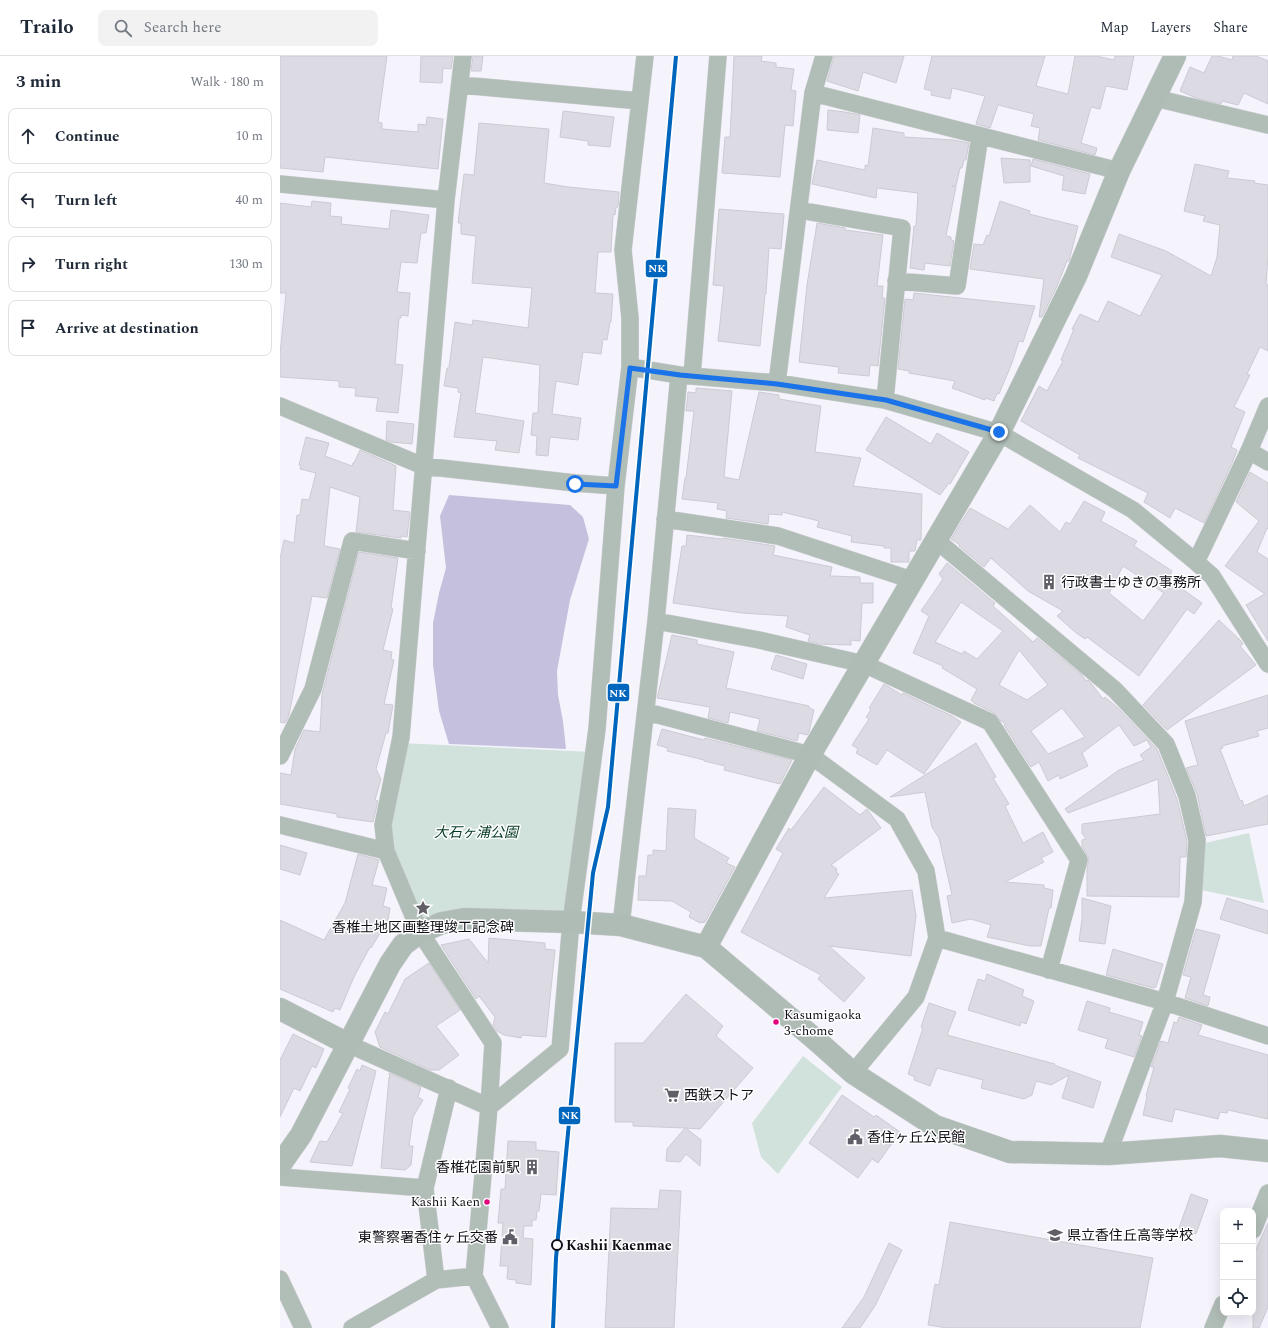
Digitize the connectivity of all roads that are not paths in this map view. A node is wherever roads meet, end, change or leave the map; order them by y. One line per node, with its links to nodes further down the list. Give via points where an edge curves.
1 (463, 56): 6 (street)
2 (644, 56): 9 (street)
3 (718, 56): 18 (street)
4 (824, 56): 7 (street)
5 (1175, 56): 8 (street)
6 (461, 85): 9 (street); 14 (street)
7 (813, 93): 11 (street); 15 (street)
8 (1155, 98): 10 (street); 12 (street)
9 (640, 100): 17 (street, via 623,250 630,318)
10 (1268, 125)
11 (980, 136): 12 (street); 16 (street, via 957,286)
12 (1119, 171): 23 (street, via 1076,276)
13 (280, 184): 14 (street)
14 (446, 200): 26 (street)
15 (799, 210): 16 (street, via 902,228); 19 (street)
16 (896, 281): 20 (street)
17 (630, 368): 18 (street); 27 (street)
18 (686, 376): 19 (street); 28 (street)
19 (777, 384): 20 (street)
20 (886, 400): 23 (street)
21 (280, 406): 26 (street)
22 (1268, 406): 24 (street)
23 (999, 432): 29 (street); 31 (street, via 1133,510)
24 (1249, 451): 25 (street); 31 (street)
25 (1268, 462)
26 (423, 466): 27 (street, via 575,484); 30 (street)
27 (616, 486): 41 (street, via 598,729)
28 (665, 519): 32 (street, via 778,536); 33 (street)
29 (936, 540): 32 (street); 47 (street, via 1115,690 1166,744 1187,796 1197,840 1193,902)
30 (417, 551): 38 (street, via 352,541 314,689); 40 (street, via 401,737 383,825)
31 (1196, 562): 35 (street, via 1212,576)
32 (912, 580): 34 (street)
33 (656, 621): 34 (street, via 759,640); 36 (street)
34 (864, 664): 37 (street); 46 (street, via 990,722 1079,860)
35 (1268, 664)
36 (647, 712): 37 (street); 42 (street)
37 (810, 755): 44 (street, via 897,819 926,871); 45 (street)
38 (280, 756)
39 (280, 825): 40 (street)
40 (386, 851): 43 (street)
41 (572, 922): 42 (street); 43 (street, via 464,919 442,923); 53 (street, via 560,1049)
42 (621, 925): 45 (street)
43 (420, 932): 50 (street, via 403,945 390,964); 53 (street, via 493,1043)
44 (937, 938): 46 (street); 51 (street, via 916,997)
45 (706, 946): 51 (street)
46 (1050, 970): 47 (street)
47 (1165, 1002): 49 (street); 55 (street)
48 (280, 1009): 50 (street)
49 (1268, 1036)
50 (348, 1044): 52 (street); 56 (street, via 301,1135)
51 (853, 1073): 55 (street, via 935,1126 1010,1152)
52 (449, 1088): 53 (street); 58 (street)
53 (489, 1107): 61 (street)
54 (1268, 1150): 55 (street, via 1220,1146)
55 (1108, 1154)
56 (280, 1165)
57 (280, 1177): 58 (street)
58 (426, 1188): 63 (street)
59 (1268, 1193): 60 (street)
60 (1260, 1222)
61 (474, 1276): 63 (street); 67 (street)
62 (280, 1279): 65 (street)
63 (436, 1280): 66 (street)
64 (1220, 1311): 68 (street)
65 (303, 1328)
66 (352, 1328)
67 (500, 1328)
68 (1213, 1328)

